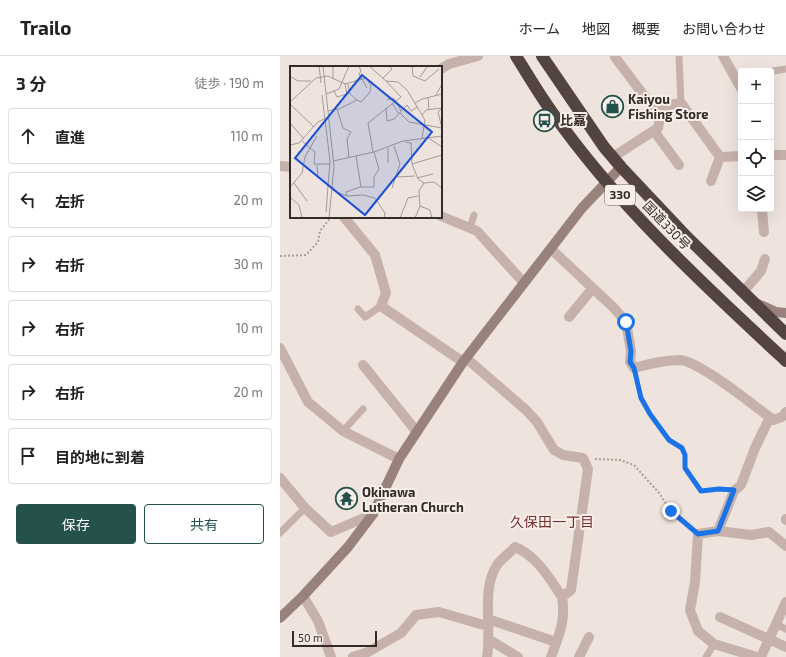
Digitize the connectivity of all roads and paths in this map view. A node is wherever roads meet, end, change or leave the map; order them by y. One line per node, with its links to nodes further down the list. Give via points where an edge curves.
1 (478, 56): 7 (street)
2 (516, 56): 24 (highway, 国道330号 / 330, via 552,112)
3 (542, 56): 17 (highway, 国道330号 / 330)
4 (679, 56): 11 (lane)
5 (723, 56): 10 (street)
6 (615, 57): 12 (street, via 651,105)
7 (442, 68)
8 (786, 69): 9 (lane)
9 (774, 71)
10 (738, 83)
11 (681, 103): 12 (street); 18 (street)
12 (662, 106): 13 (street, via 658,128)
13 (654, 131): 17 (street); 19 (street)
14 (774, 155): 15 (street)
15 (786, 155)
16 (738, 156): 18 (street)
17 (613, 157): 22 (highway, 国道330号 / 330)
18 (720, 157): 23 (street)
19 (678, 165)
20 (280, 166): 21 (street)
21 (290, 167)
22 (621, 167): 24 (street); 37 (highway, 国道330号 / 330)
23 (711, 180)
24 (607, 181): 32 (street, via 582,208); 45 (highway, 国道330号 / 330, via 671,250)
25 (762, 212): 31 (street)
26 (474, 215): 30 (lane)
27 (442, 216): 30 (street)
28 (330, 218): 33 (path, via 320,231 318,242 306,255)
29 (345, 218): 39 (street, via 375,255 386,293)
30 (470, 228): 35 (street, via 477,231)
31 (764, 232)
32 (551, 249): 35 (street); 36 (street)
33 (280, 256)
34 (765, 259): 37 (street, via 761,271)
35 (524, 283): 46 (street)
36 (592, 289): 42 (street); 48 (street, via 626,322 631,351 630,362)
37 (743, 292): 38 (highway, 国道330号 / 330)
38 (754, 303): 41 (street, via 776,312); 43 (highway, 国道330号 / 330)
39 (381, 306): 40 (lane, via 365,318); 46 (street)
40 (358, 308)
41 (786, 313)
42 (569, 316)
43 (786, 334)
44 (280, 348): 52 (street, via 308,402)
45 (784, 355)
46 (464, 360): 53 (street); 54 (street, via 527,411 554,450 563,455)
47 (363, 365): 53 (street)
48 (634, 368): 51 (street, via 663,361 682,360 700,368); 57 (path, via 641,398 669,440 682,448 688,475 701,491)
49 (363, 409): 52 (lane)
50 (786, 412): 51 (street, via 782,417 773,420)
51 (770, 417): 57 (street, via 741,485)
52 (343, 431): 55 (street)
53 (417, 432): 55 (street)
54 (584, 458): 62 (path, via 620,460 634,466 659,493 671,511); 65 (street, via 588,469 570,590)
55 (399, 459): 59 (street)
56 (280, 478): 58 (street)
57 (734, 490): 60 (street)
58 (305, 508): 59 (street, via 331,532); 61 (lane)
59 (374, 514): 64 (street)
60 (718, 531): 62 (street); 63 (street, via 751,534 769,532)
61 (280, 533)
62 (698, 534): 76 (street, via 695,582 690,610 698,631)
63 (786, 546)
64 (303, 596): 67 (street); 78 (street, via 318,621)
65 (562, 597): 69 (street, via 526,551 515,547 497,564 490,580); 75 (street, via 565,612)
66 (786, 602): 70 (street)
67 (281, 616)
68 (720, 617): 73 (street)
69 (488, 622): 74 (street); 75 (street); 79 (street, via 439,612 416,615 400,633 368,652)
70 (776, 624): 71 (lane); 73 (street)
71 (786, 629)
72 (589, 637): 83 (street)
73 (769, 638): 77 (street); 86 (street)
74 (488, 639): 80 (street); 81 (street)
75 (556, 642): 82 (street)
76 (714, 644): 84 (lane); 85 (street)
77 (786, 647)
78 (331, 657)
79 (353, 657)
80 (487, 657)
81 (518, 657)
82 (551, 657)
83 (579, 657)
84 (706, 657)
85 (757, 657)
86 (761, 657)

